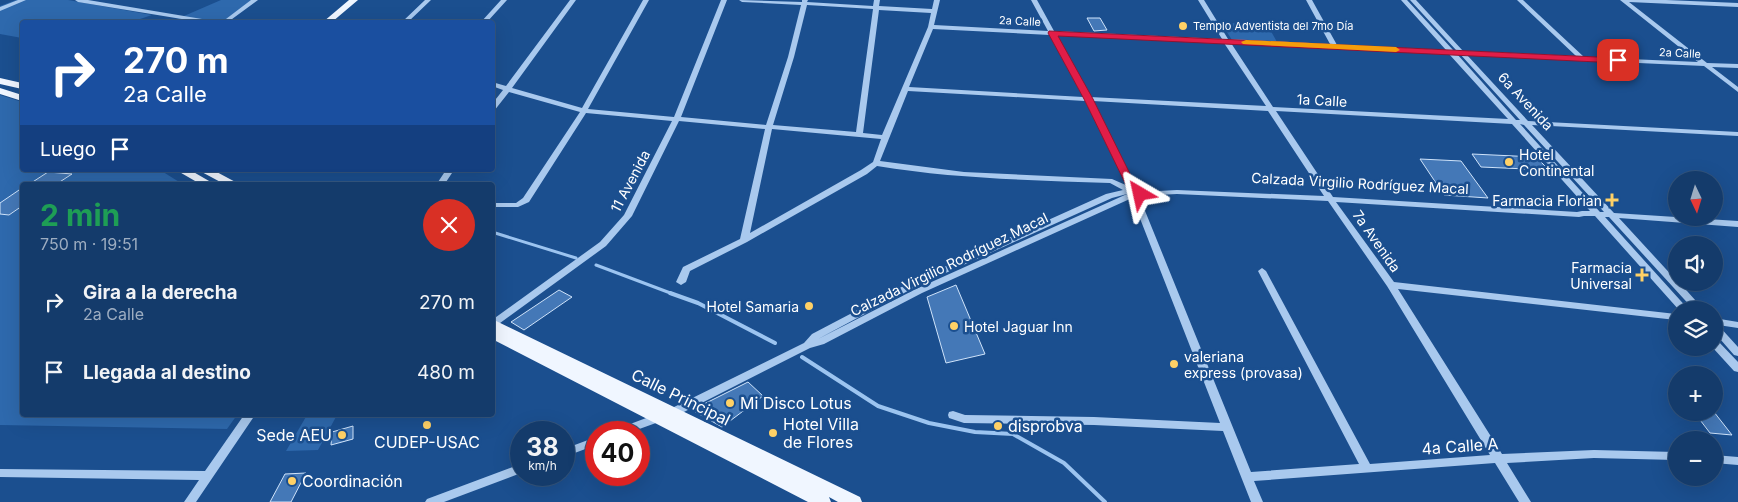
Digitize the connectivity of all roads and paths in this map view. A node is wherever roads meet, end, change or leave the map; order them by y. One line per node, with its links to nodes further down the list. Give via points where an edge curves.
1 (23, 0): 23 (street)
2 (78, 0): 26 (street)
3 (255, 0): 27 (street)
4 (354, 0): 28 (main road)
5 (428, 0): 29 (street)
6 (504, 0): 30 (street)
7 (573, 0): 44 (street)
8 (646, 0): 51 (street)
9 (724, 0): 52 (street, 11 Avenida)
10 (742, 0): 21 (street)
11 (877, 0): 24 (street)
12 (937, 0): 25 (street)
13 (1034, 0): 32 (street)
14 (1201, 0): 33 (street, 7a Avenida)
15 (1309, 0): 34 (street)
16 (1404, 0): 35 (street, 6a Avenida)
17 (1413, 0): 36 (street, 6a Avenida)
18 (1520, 0): 37 (street)
19 (1623, 0): 38 (street)
20 (1628, 0): 22 (street)
21 (804, 1): 24 (street); 55 (street, via 791,57)
22 (1738, 5)
23 (0, 8)
24 (876, 8): 25 (street); 57 (street)
25 (934, 11): 31 (street)
26 (196, 20)
27 (228, 20)
28 (329, 20)
29 (407, 20)
30 (486, 20)
31 (931, 27): 32 (street, 2a Calle); 43 (street)
32 (1052, 33): 33 (street, 2a Calle); 48 (street)
33 (1226, 41): 34 (street, 2a Calle); 50 (street, 7a Avenida)
34 (1335, 47): 35 (street, 2a Calle)
35 (1450, 52): 36 (street, 2a Calle); 53 (street, 6a Avenida)
36 (1460, 52): 37 (street, 2a Calle); 54 (street, 6a Avenida)
37 (1583, 59): 38 (street, 2a Calle)
38 (1706, 64): 39 (street, 2a Calle); 45 (street)
39 (1738, 66)
40 (0, 81): 42 (main road)
41 (495, 85): 44 (street)
42 (20, 86)
43 (906, 89): 48 (street, 1a Calle); 58 (street)
44 (507, 90): 49 (street); 51 (street)
45 (1738, 90)
46 (0, 91): 47 (main road)
47 (20, 97)
48 (1088, 99): 50 (street, 1a Calle); 64 (street)
49 (495, 106)
50 (1272, 109): 53 (street, 1a Calle); 65 (street, 7a Avenida)
51 (584, 111): 52 (street); 66 (street, via 526,200 518,205)
52 (676, 120): 55 (street); 78 (street, 11 Avenida, via 628,216 603,244)
53 (1516, 123): 54 (street, 1a Calle); 67 (street, 6a Avenida)
54 (1529, 124): 56 (street, 1a Calle); 68 (street, 6a Avenida)
55 (769, 126): 57 (street); 70 (street)
56 (1738, 134)
57 (859, 135): 58 (street)
58 (885, 137): 59 (street)
59 (876, 163): 64 (street, via 955,173 1112,181); 70 (street)
60 (186, 172): 62 (main road)
61 (208, 172): 63 (main road)
62 (204, 182)
63 (229, 182)
64 (1133, 192): 65 (street, Calzada Virgilio Rodríguez Macal); 86 (street, Calzada Virgilio Rodríguez Macal, via 919,291); 91 (street)
65 (1328, 196): 67 (street, Calzada Virgilio Rodríguez Macal); 73 (street, 7a Avenida)
66 (495, 205)
67 (1598, 214): 68 (street, Calzada Virgilio Rodríguez Macal); 74 (street, 6a Avenida)
68 (1611, 214): 69 (street, Calzada Virgilio Rodríguez Macal); 75 (street, 6a Avenida)
69 (1738, 224)
70 (744, 240): 72 (street, via 686,269)
71 (1262, 271): 96 (street)
72 (681, 282)
73 (1391, 285): 76 (street); 93 (street, 7a Avenida)
74 (1676, 301)
75 (1691, 301)
76 (1668, 316)
77 (1723, 322): 80 (street)
78 (495, 323)
79 (495, 325): 86 (main road, Calle Principal)
80 (1738, 325)
81 (495, 335): 89 (main road, Calle Principal)
82 (1723, 336): 84 (street)
83 (1723, 352): 85 (street)
84 (1738, 353)
85 (1738, 368)
86 (674, 412): 89 (street, Calzada Virgilio Rodríguez Macal); 104 (main road, Calle Principal)
87 (952, 415): 91 (street, via 964,419)
88 (249, 417): 99 (street)
89 (658, 419): 90 (street, Calzada Virgilio Rodríguez Macal); 103 (main road, Calle Principal)
90 (650, 422)
91 (1226, 427): 100 (street)
92 (1668, 456): 93 (street, 4a Calle A, via 1594,454)
93 (1497, 459): 96 (street, 4a Calle A); 106 (street, 7a Avenida)
94 (1723, 460): 95 (street)
95 (1738, 461)
96 (1367, 469): 100 (street, 4a Calle A)
97 (510, 472): 102 (street)
98 (0, 473): 99 (street)
99 (208, 476): 101 (street)
100 (1246, 477): 105 (street)
101 (190, 502)
102 (431, 502)
103 (823, 502)
104 (854, 502)
105 (1257, 502)
106 (1525, 502)

